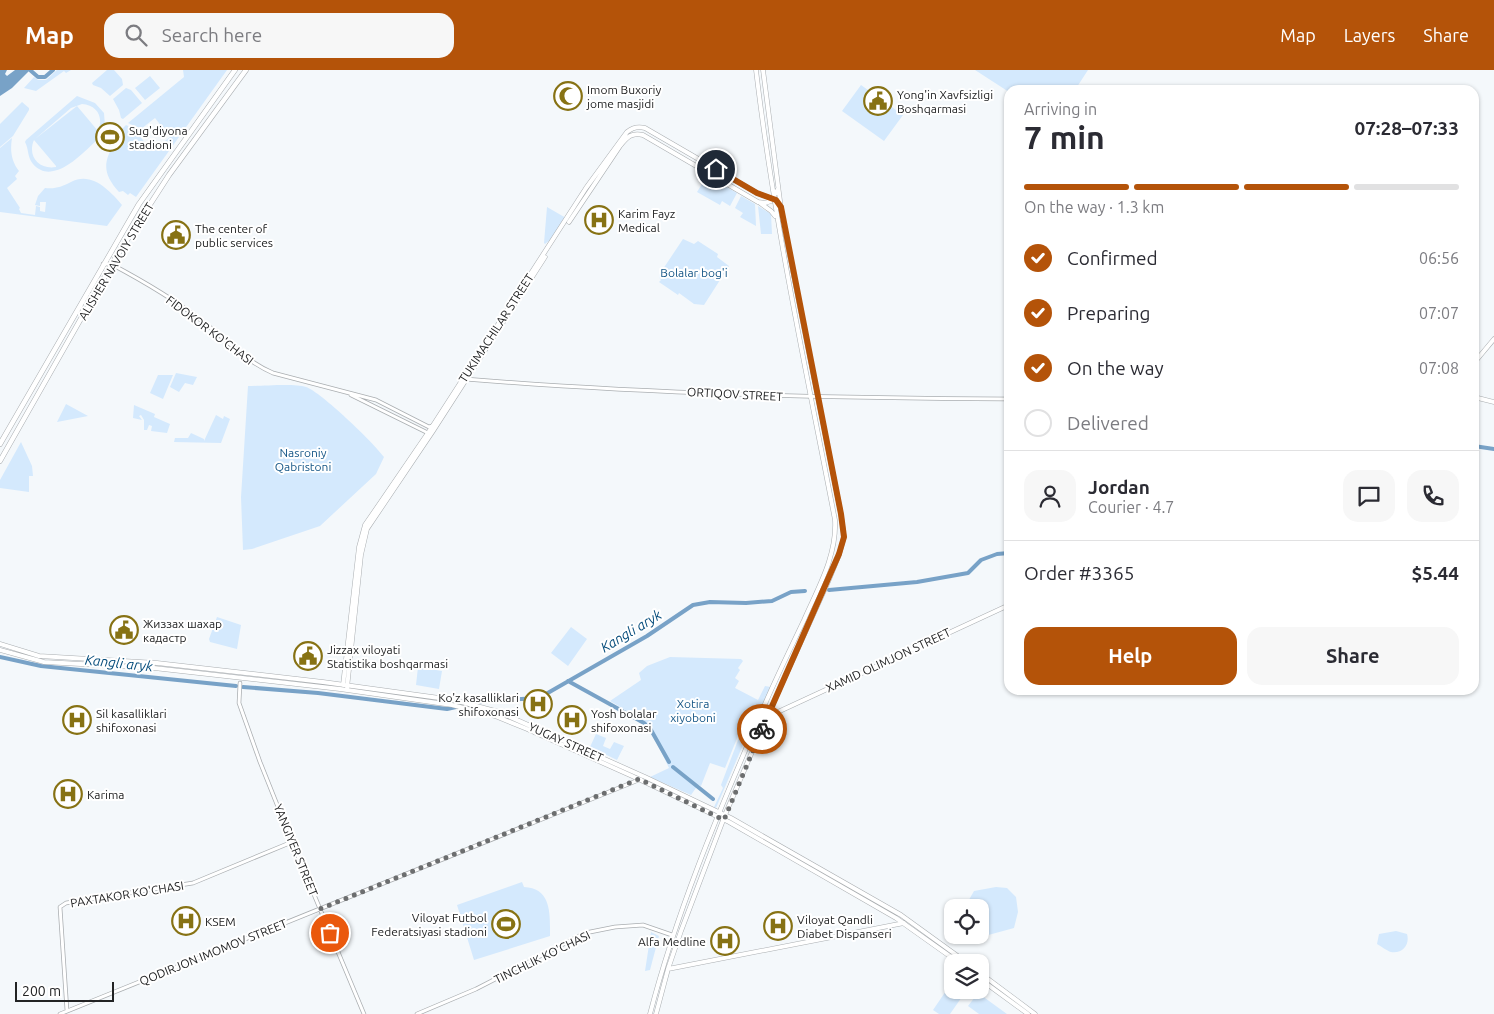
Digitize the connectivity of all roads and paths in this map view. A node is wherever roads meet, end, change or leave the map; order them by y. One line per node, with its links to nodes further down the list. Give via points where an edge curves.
1 (235, 70): 14 (main road, ALISHER NAVOIY STREET, via 139,204)
2 (246, 70): 15 (main road, ALISHER NAVOIY STREET)
3 (756, 70): 7 (main road)
4 (763, 70): 8 (main road)
5 (701, 160): 6 (main road, via 701,166); 9 (main road, TUKIMACHILAR STREET); 18 (main road, TUKIMACHILAR STREET, via 646,128 633,128 627,132 586,188)
6 (697, 167): 11 (main road, TUKIMACHILAR STREET); 18 (main road, TUKIMACHILAR STREET, via 644,135 632,134 626,138)
7 (770, 183): 9 (main road, via 766,192); 10 (main road)
8 (778, 188): 10 (main road); 12 (main road)
9 (757, 193): 10 (main road, TUKIMACHILAR STREET)
10 (773, 199): 11 (main road); 12 (main road, TUKIMACHILAR STREET); 13 (main road)
11 (758, 202): 13 (main road, TUKIMACHILAR STREET)
12 (781, 207): 21 (main road)
13 (777, 220): 20 (main road)
14 (103, 264): 15 (street); 24 (main road, ALISHER NAVOIY STREET)
15 (111, 264): 19 (street, FIDOKOR KO'CHASI, via 184,308 255,365 273,373); 26 (main road, ALISHER NAVOIY STREET)
16 (1494, 339): 17 (main road)
17 (1479, 357)
18 (464, 379): 20 (street, ORTIQOV STREET, via 550,386); 27 (main road, TUKIMACHILAR STREET)
19 (344, 391): 27 (street, FIDOKOR KO'CHASI); 27 (street, FIDOKOR KO'CHASI, via 376,400)
20 (810, 397): 21 (street, ORTIQOV STREET); 31 (main road, via 835,520 835,539 828,566)
21 (817, 397): 23 (street, ORTIQOV STREET); 32 (main road, via 844,537 836,564)
22 (1479, 398): 25 (main road)
23 (1004, 399)
24 (24, 402): 26 (main road); 28 (main road, ALISHER NAVOIY STREET)
25 (1494, 402)
26 (31, 406): 29 (main road, ALISHER NAVOIY STREET)
27 (432, 429): 38 (main road, TUKIMACHILAR STREET, via 363,530)
28 (0, 444)
29 (0, 460)
30 (1004, 607): 39 (main road, XAMID OLIMJON STREET)
31 (802, 624): 32 (main road, via 807,622); 42 (main road)
32 (808, 627): 39 (main road)
33 (0, 644): 38 (main road, YUGAY STREET, via 39,656 157,663)
34 (0, 650): 35 (main road, YUGAY STREET, via 44,662 154,668)
35 (236, 678): 36 (main road, YUGAY STREET); 37 (street)
36 (245, 679): 37 (street); 38 (main road, YUGAY STREET)
37 (240, 683): 44 (street, YANGIYER STREET, via 239,703)
38 (345, 687): 40 (main road, YUGAY STREET, via 454,700 499,712); 41 (main road, YUGAY STREET, via 452,705 495,716)
39 (767, 717): 43 (main road)
40 (644, 777): 41 (street, QODIRJON IMOMOV STREET); 42 (main road, YUGAY STREET)
41 (639, 779): 42 (main road, YUGAY STREET); 45 (street, QODIRJON IMOMOV STREET)
42 (719, 814): 43 (main road, YUGAY STREET); 48 (main road)
43 (724, 817): 46 (main road, YUGAY STREET); 47 (main road, YUGAY STREET); 51 (main road)
44 (292, 842): 45 (street, YANGIYER STREET); 54 (street, PAXTAKOR KO'CHASI, via 193,883 66,903 60,907)
45 (320, 909): 54 (street, QODIRJON IMOMOV STREET); 56 (street, YANGIYER STREET)
46 (911, 921): 47 (main road); 50 (main road, YUGAY STREET)
47 (904, 923): 49 (main road, YUGAY STREET); 51 (main road)
48 (672, 935): 57 (street, TINCHLIK KO'CHASI, via 643,925 584,933 476,989); 58 (main road)
49 (947, 954)
50 (955, 954)
51 (668, 969): 59 (main road)
52 (989, 980): 61 (main road)
53 (989, 985): 60 (main road)
54 (67, 1011): 55 (street, QODIRJON IMOMOV STREET)
55 (60, 1014)
56 (364, 1014)
57 (417, 1014)
58 (650, 1014)
59 (656, 1014)
60 (1028, 1014)
61 (1034, 1014)

